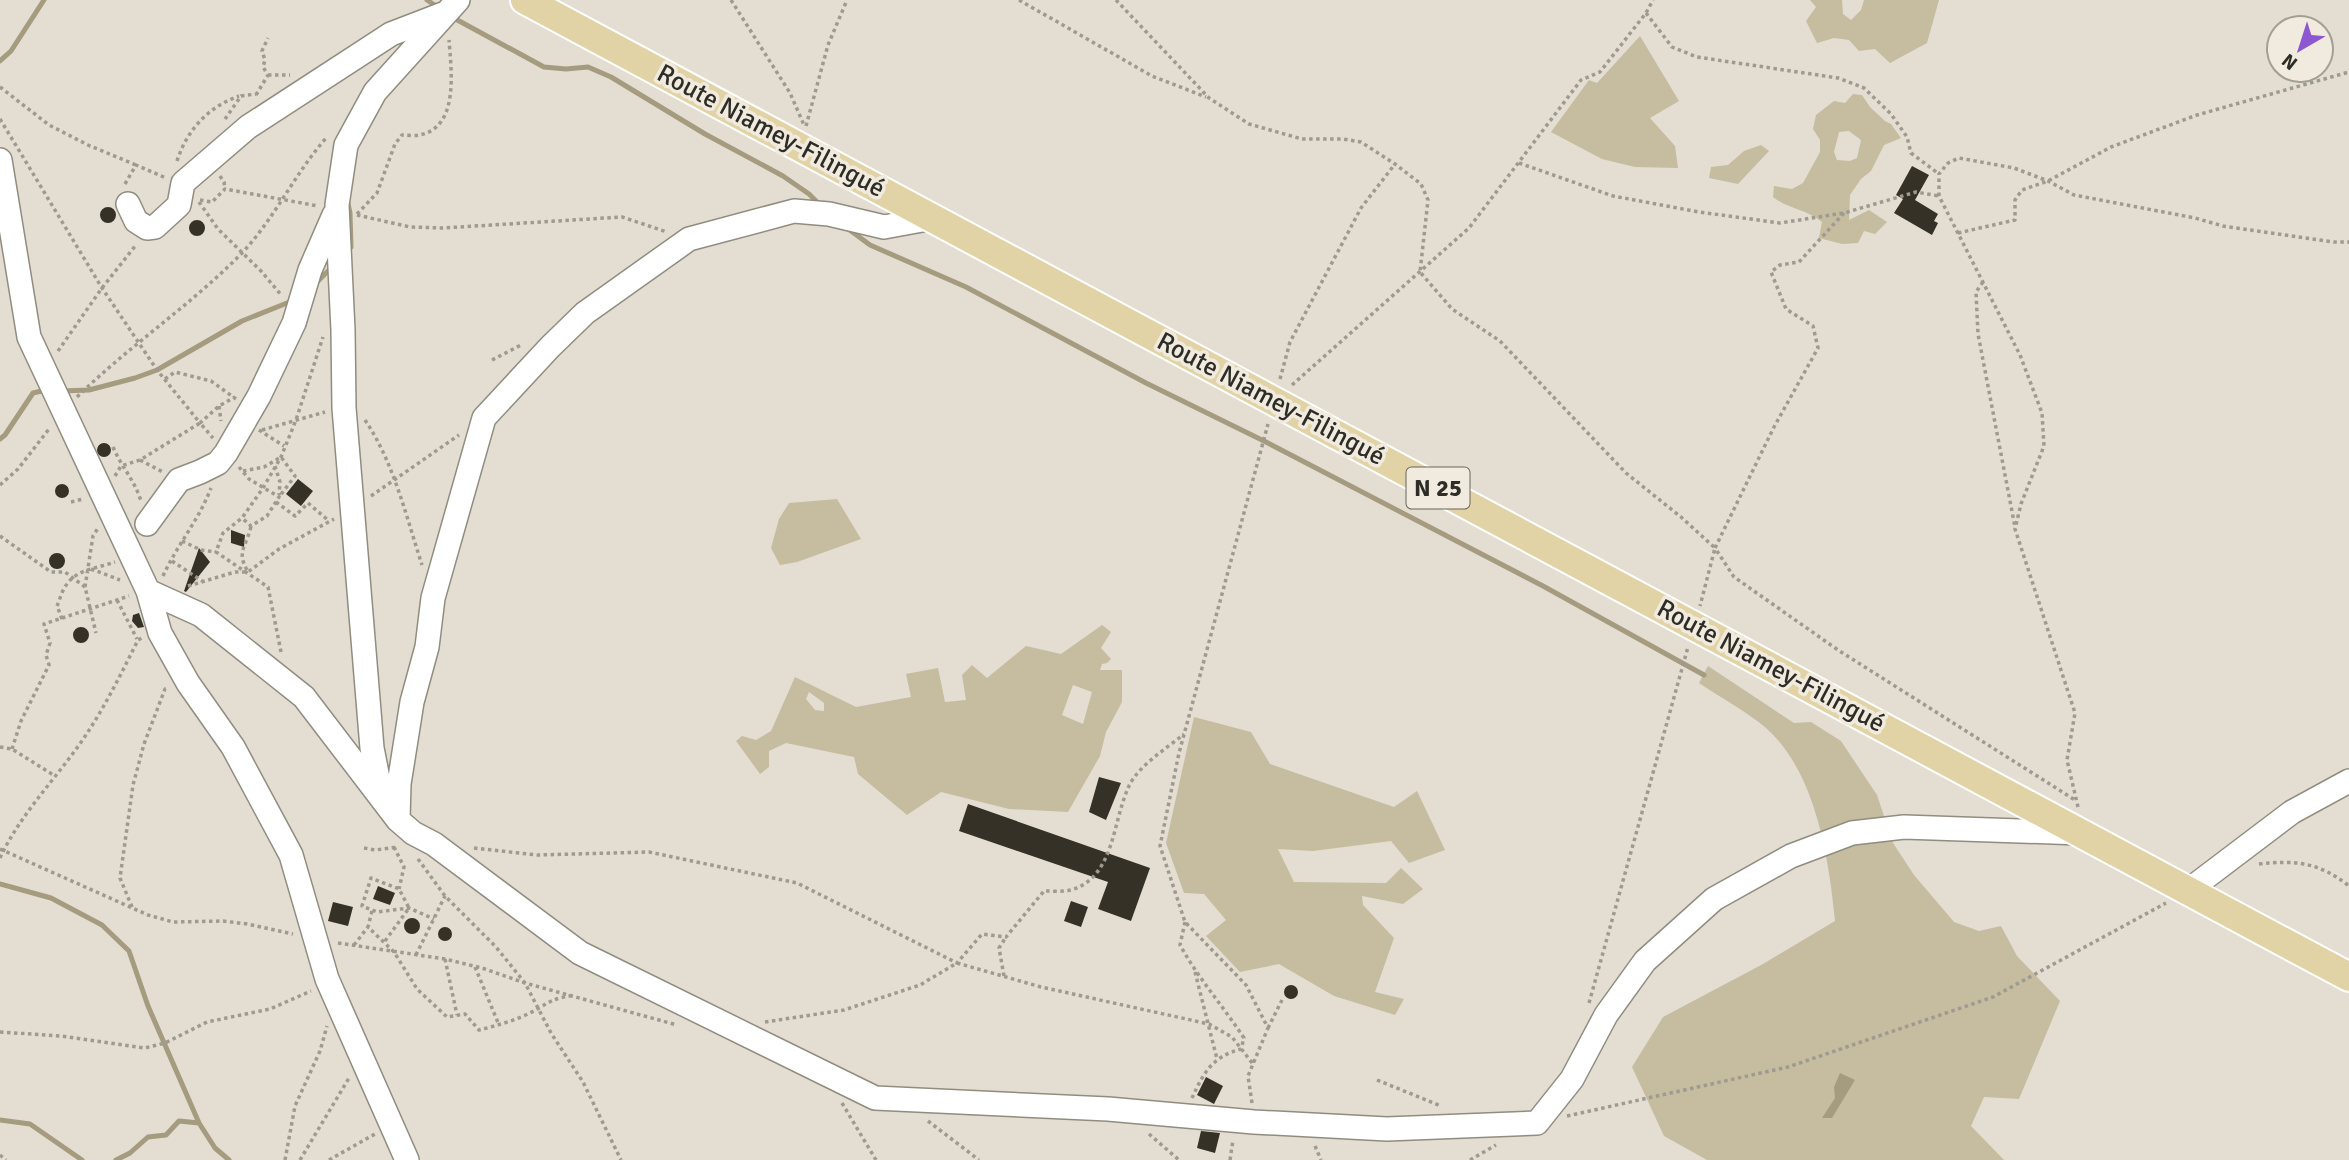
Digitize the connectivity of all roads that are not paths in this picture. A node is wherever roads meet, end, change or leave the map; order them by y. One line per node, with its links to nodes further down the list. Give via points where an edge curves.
1 (525, 0): 6 (main road, Route Niamey-Filingué / N 25)
2 (452, 7): 4 (street, via 391,34 248,127 183,183 179,205 155,227 136,221); 5 (street, via 375,92 346,145)
3 (0, 160): 8 (street, via 29,337 131,556)
4 (128, 204)
5 (346, 212): 7 (street, via 310,270 297,314 259,396 253,423 218,463 179,480); 10 (street, via 344,408 372,748)
6 (933, 218): 11 (street, via 884,227 794,211 689,239 585,313 484,418 433,598 399,784); 12 (main road, Route Niamey-Filingué / N 25)
7 (147, 524)
8 (153, 591): 10 (street, via 201,615 304,697); 15 (street, via 160,633 233,747 291,855 332,990)
9 (2349, 781): 13 (street, via 2292,812)
10 (382, 799): 11 (street)
11 (398, 820): 12 (street, via 580,953 875,1098 1387,1129 1537,1123 1572,1079 1606,1015 1645,961 1714,899 1791,856 1852,833 1904,827)
12 (2084, 833): 13 (main road, Route Niamey-Filingué / N 25)
13 (2189, 890): 14 (main road, Route Niamey-Filingué / N 25)
14 (2349, 977)
15 (407, 1160)

